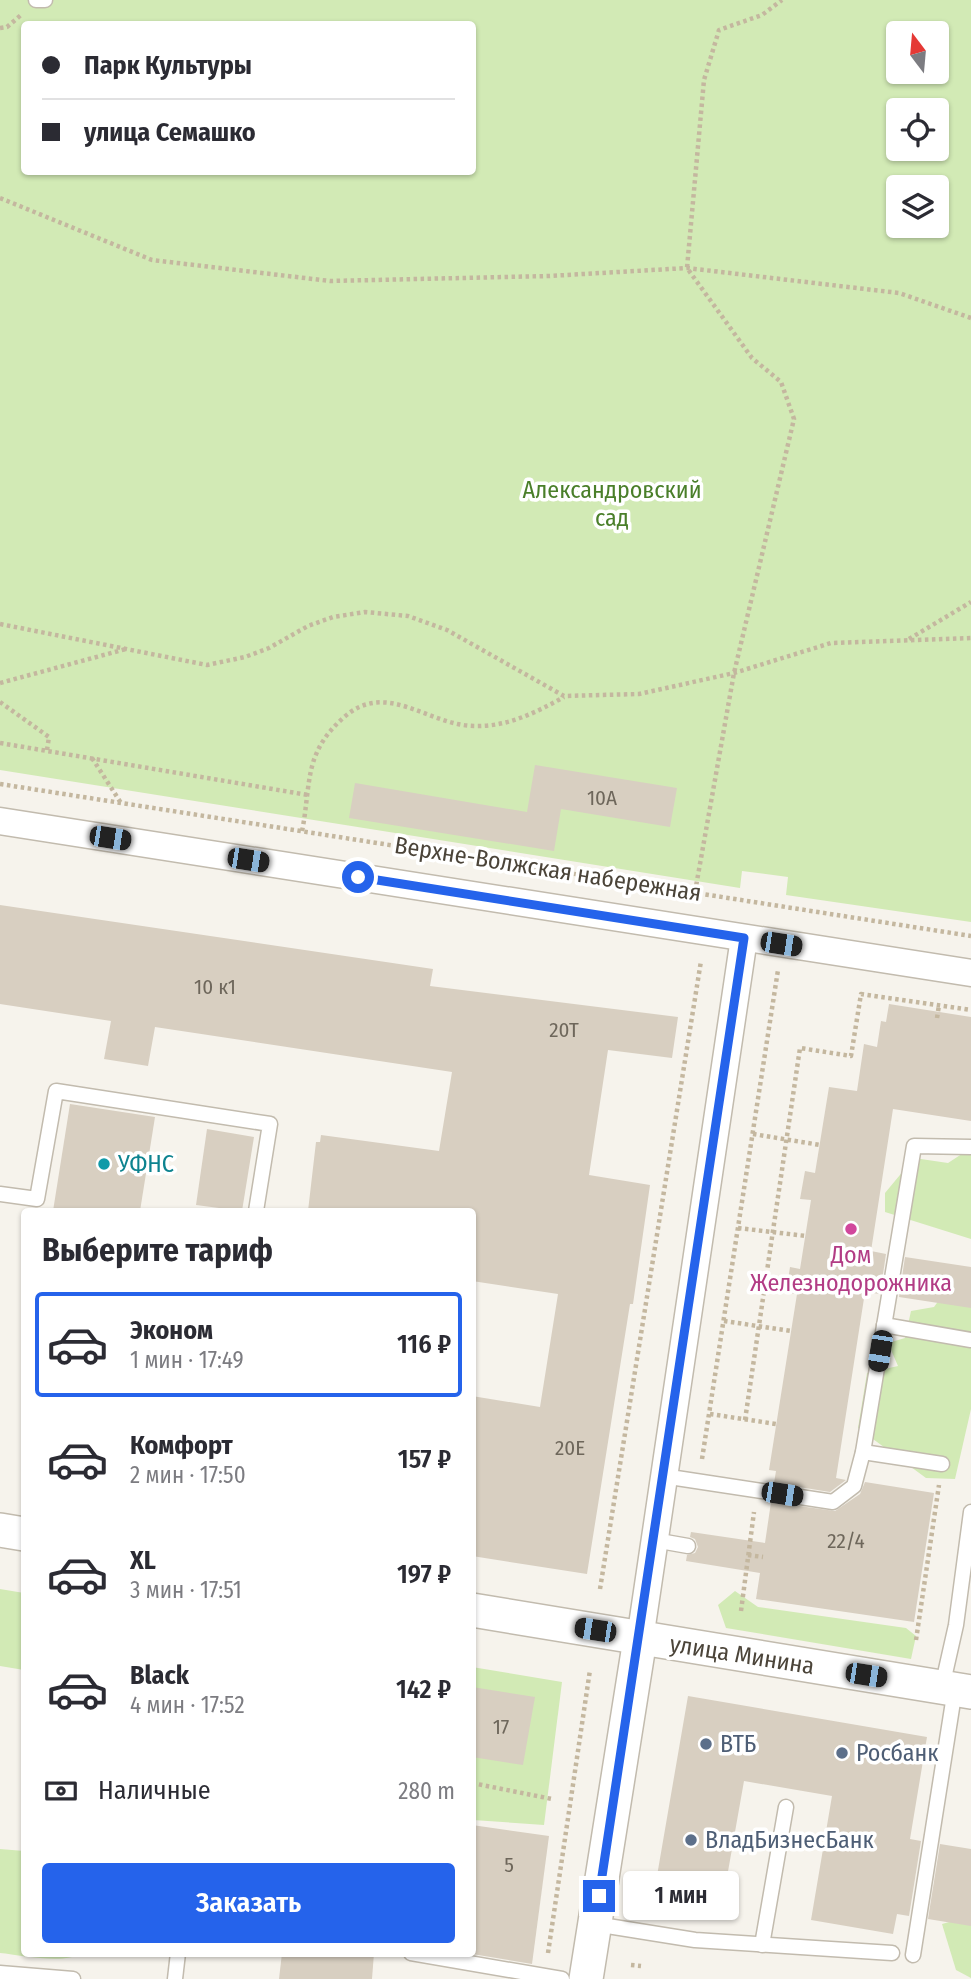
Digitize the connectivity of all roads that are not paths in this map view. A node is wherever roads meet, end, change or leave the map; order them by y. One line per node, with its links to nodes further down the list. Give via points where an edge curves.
1 (36, 0): 2 (lane)
2 (45, 0)
3 (0, 821): 4 (street, Верхне-Волжская набережная)
4 (744, 938): 5 (street, Верхне-Волжская набережная); 13 (street)
5 (971, 974)
6 (971, 1147): 9 (lane, via 914,1146)
7 (0, 1194): 8 (lane, via 37,1199 55,1091 270,1124)
8 (256, 1208)
9 (884, 1325): 10 (lane); 11 (lane)
10 (971, 1340)
11 (863, 1452): 12 (lane); 13 (lane, via 854,1486 833,1502)
12 (942, 1464)
13 (663, 1476): 17 (street)
14 (971, 1511): 21 (lane, via 956,1625)
15 (0, 1530): 16 (street)
16 (21, 1534)
17 (654, 1540): 18 (lane); 20 (street)
18 (688, 1546)
19 (476, 1611): 20 (street, улица Минина)
20 (640, 1639): 21 (street, улица Минина); 23 (street)
21 (956, 1689): 26 (lane)
22 (786, 1807): 24 (lane)
23 (595, 1924): 24 (lane, via 695,1941); 33 (street)
24 (762, 1945): 25 (lane)
25 (892, 1953)
26 (913, 1955)
27 (178, 1957): 31 (lane)
28 (435, 1957): 32 (lane)
29 (0, 1973): 30 (lane)
30 (73, 1979)
31 (176, 1979)
32 (562, 1979)
33 (586, 1979)

